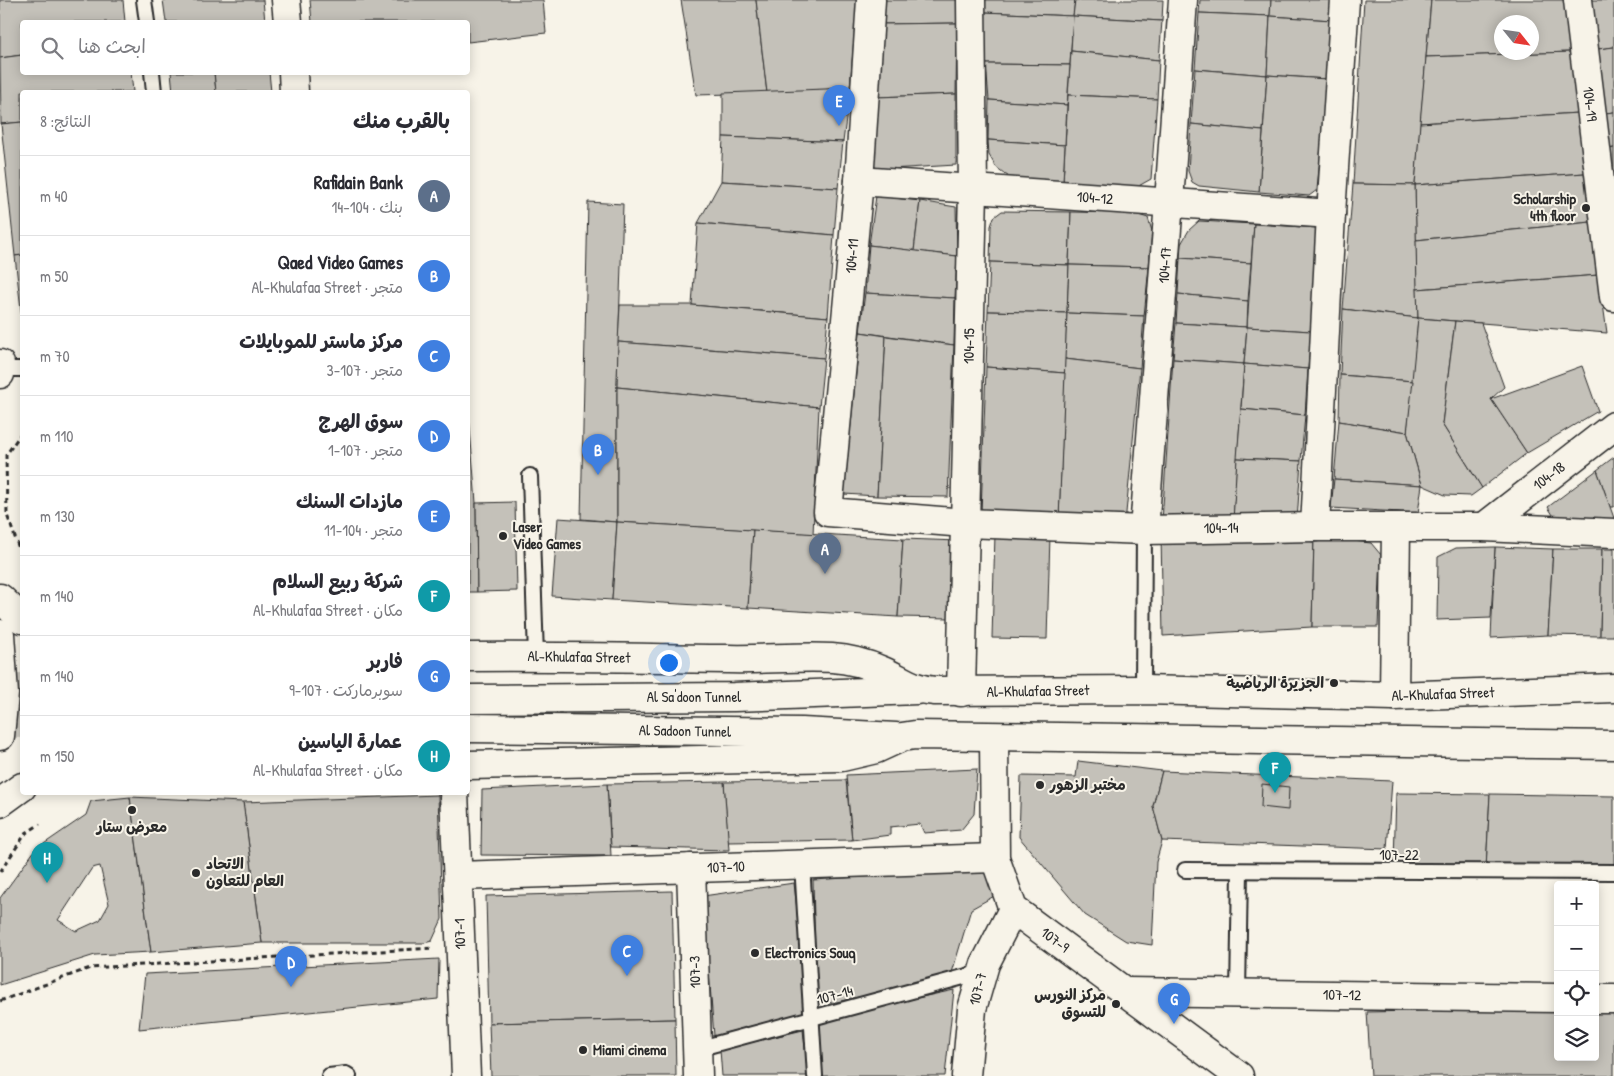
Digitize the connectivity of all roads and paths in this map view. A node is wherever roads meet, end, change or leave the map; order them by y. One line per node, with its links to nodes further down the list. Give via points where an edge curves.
1 (144, 0): 8 (lane)
2 (286, 0): 9 (street)
3 (871, 0): 14 (street, 104-11)
4 (971, 0): 15 (street, 104-15)
5 (1183, 0): 16 (street, 104-17)
6 (1345, 0): 17 (street)
7 (1578, 0): 18 (street, 104-19)
8 (147, 20)
9 (288, 20)
10 (152, 75): 12 (lane)
11 (293, 75): 13 (street)
12 (154, 90)
13 (294, 90)
14 (859, 181): 15 (street, 104-12); 26 (street, 104-11)
15 (973, 190): 16 (street, 104-12); 27 (street, 104-15)
16 (1169, 202): 17 (street, 104-12); 31 (street, 104-17)
17 (1331, 214): 28 (street)
18 (1614, 297)
19 (0, 364): 21 (street)
20 (20, 369): 21 (lane)
21 (0, 370): 22 (street)
22 (0, 374)
23 (1614, 426): 30 (street, 104-18)
24 (20, 435): 33 (path, via 6,455 7,515)
25 (530, 476): 37 (lane)
26 (828, 512): 27 (street, 104-14)
27 (965, 523): 31 (street, 104-14); 42 (street, 104-15)
28 (1315, 527): 29 (street, 104-14); 31 (street, 104-14)
29 (1396, 527): 30 (street, 104-14); 43 (street)
30 (1484, 527): 32 (street, 104-14)
31 (1144, 530): 41 (lane)
32 (1614, 532)
33 (20, 551)
34 (0, 598): 35 (street)
35 (20, 617)
36 (0, 634): 46 (street, via 4,694)
37 (536, 656): 38 (street, Al-Khulafaa Street); 40 (street, Al-Khulafaa Street, via 831,658 868,665)
38 (470, 657)
39 (1614, 688): 43 (street, Al-Khulafaa Street)
40 (921, 690): 42 (street, Al-Khulafaa Street); 44 (street, Al Sa'doon Tunnel, via 734,697)
41 (1143, 690): 42 (street, Al-Khulafaa Street); 43 (street, Al-Khulafaa Street)
42 (961, 692)
43 (1394, 696)
44 (470, 699)
45 (470, 728): 47 (street, Al Sadoon Tunnel, via 802,732)
46 (0, 736)
47 (902, 737): 48 (street); 50 (street, via 876,749 842,758)
48 (994, 737): 49 (street); 55 (street)
49 (1614, 745)
50 (470, 765)
51 (20, 788): 53 (street)
52 (454, 795): 62 (street, 107-1)
53 (0, 803)
54 (40, 824): 60 (path, via 26,833)
55 (995, 858): 56 (street, 107-10); 63 (street)
56 (802, 864): 57 (street, 107-10); 72 (lane)
57 (691, 868): 62 (street, 107-10); 73 (street, 107-3)
58 (1185, 870): 59 (lane, 107-22)
59 (1240, 870): 61 (lane, 107-22); 67 (lane)
60 (0, 872)
61 (1614, 872)
62 (458, 876): 64 (street, 107-1)
63 (1013, 909): 65 (street, 107-7); 66 (street, 107-9)
64 (461, 946): 71 (path, via 90,968); 76 (street, 107-1)
65 (982, 972): 72 (lane, 107-14); 79 (street, 107-7, via 972,1009)
66 (1126, 992): 67 (street, 107-12); 80 (street, 107-9)
67 (1238, 994): 68 (street, 107-12)
68 (1554, 998)
69 (1599, 999): 70 (street)
70 (1614, 999)
71 (0, 1001)
72 (812, 1018): 73 (lane, 107-14); 78 (lane)
73 (697, 1049): 77 (street, 107-3)
74 (329, 1076): 75 (lane)
75 (349, 1076)
76 (466, 1076)
77 (698, 1076)
78 (816, 1076)
79 (966, 1076)
80 (1238, 1076)

